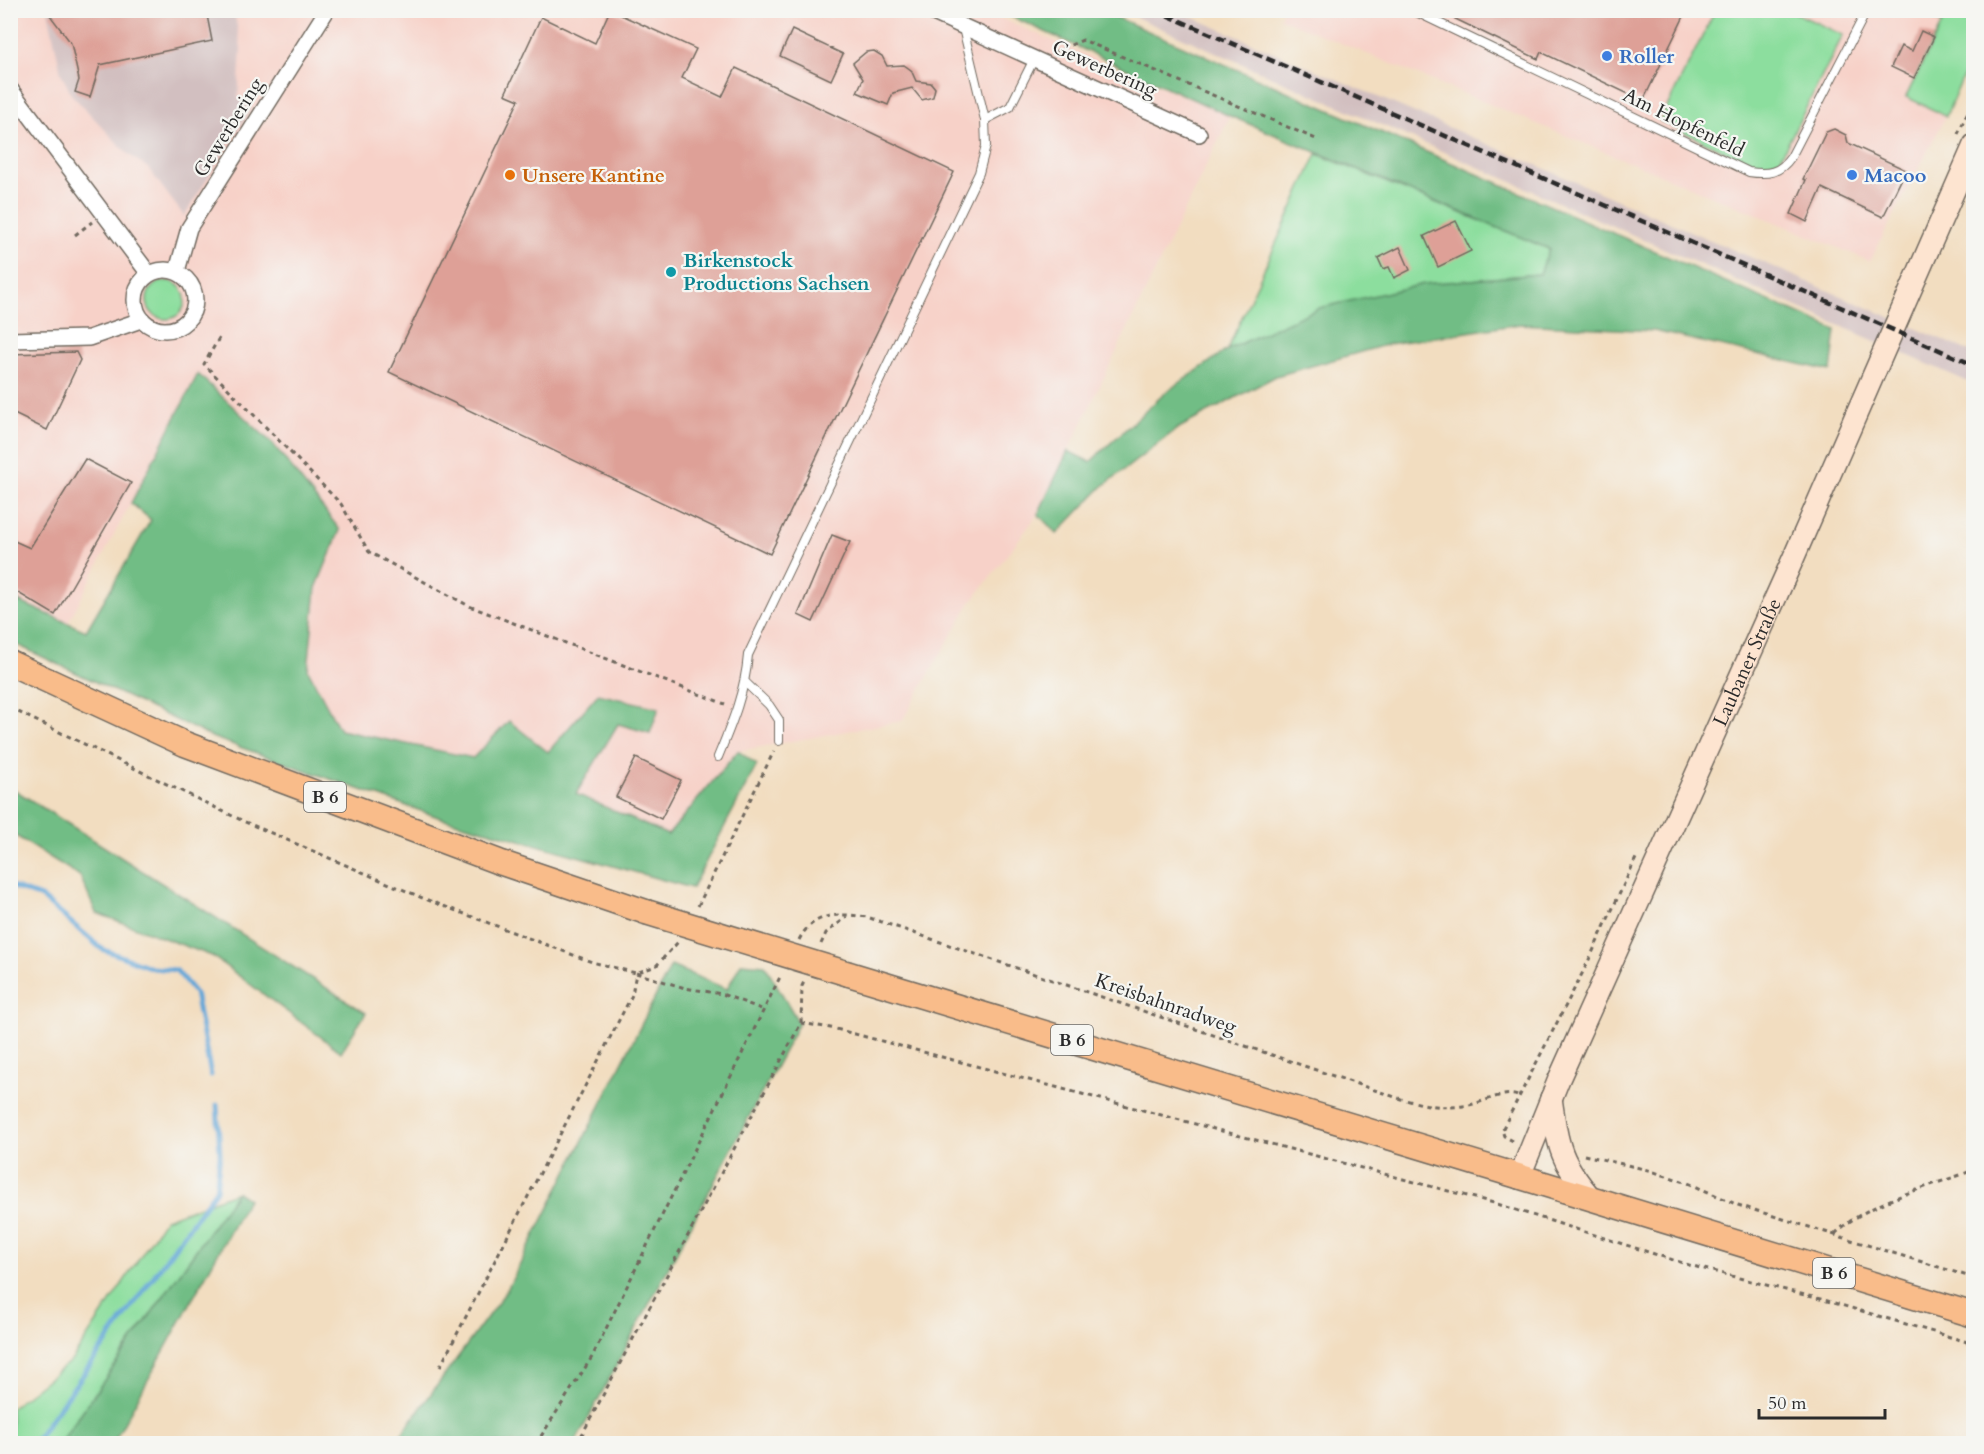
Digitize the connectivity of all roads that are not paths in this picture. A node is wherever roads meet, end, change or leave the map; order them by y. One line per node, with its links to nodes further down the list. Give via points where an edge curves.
1 (327, 10): 11 (street, Gewerbering, via 189,228)
2 (927, 10): 5 (street, Gewerbering)
3 (1412, 10): 4 (lane, Am Hopfenfeld, via 1749,172 1763,174 1776,172 1791,157)
4 (1867, 10)
5 (963, 27): 6 (street, Gewerbering); 8 (lane)
6 (1034, 59): 8 (lane, via 1010,107); 9 (street, Gewerbering)
7 (10, 89): 12 (street)
8 (985, 120): 16 (lane, via 986,146 979,172 748,655)
9 (1199, 134)
10 (1964, 143): 19 (street, Laubaner Straße, via 1793,559)
11 (177, 272): 12 (street, via 167,269); 13 (street, via 189,282 195,297 187,321 169,330)
12 (149, 274): 13 (street, via 136,290 136,310)
13 (141, 320): 14 (street, via 89,338)
14 (10, 340)
15 (10, 663): 20 (main road, B 6, bridge, via 185,744 499,862 646,912 1294,1106)
16 (746, 682): 17 (lane, via 779,720); 18 (lane)
17 (779, 741)
18 (718, 757)
19 (1551, 1098): 20 (street, Laubaner Straße); 21 (street, via 1561,1156)
20 (1519, 1178): 21 (main road, B 6)
21 (1593, 1200): 22 (main road, B 6)
22 (1974, 1315)

